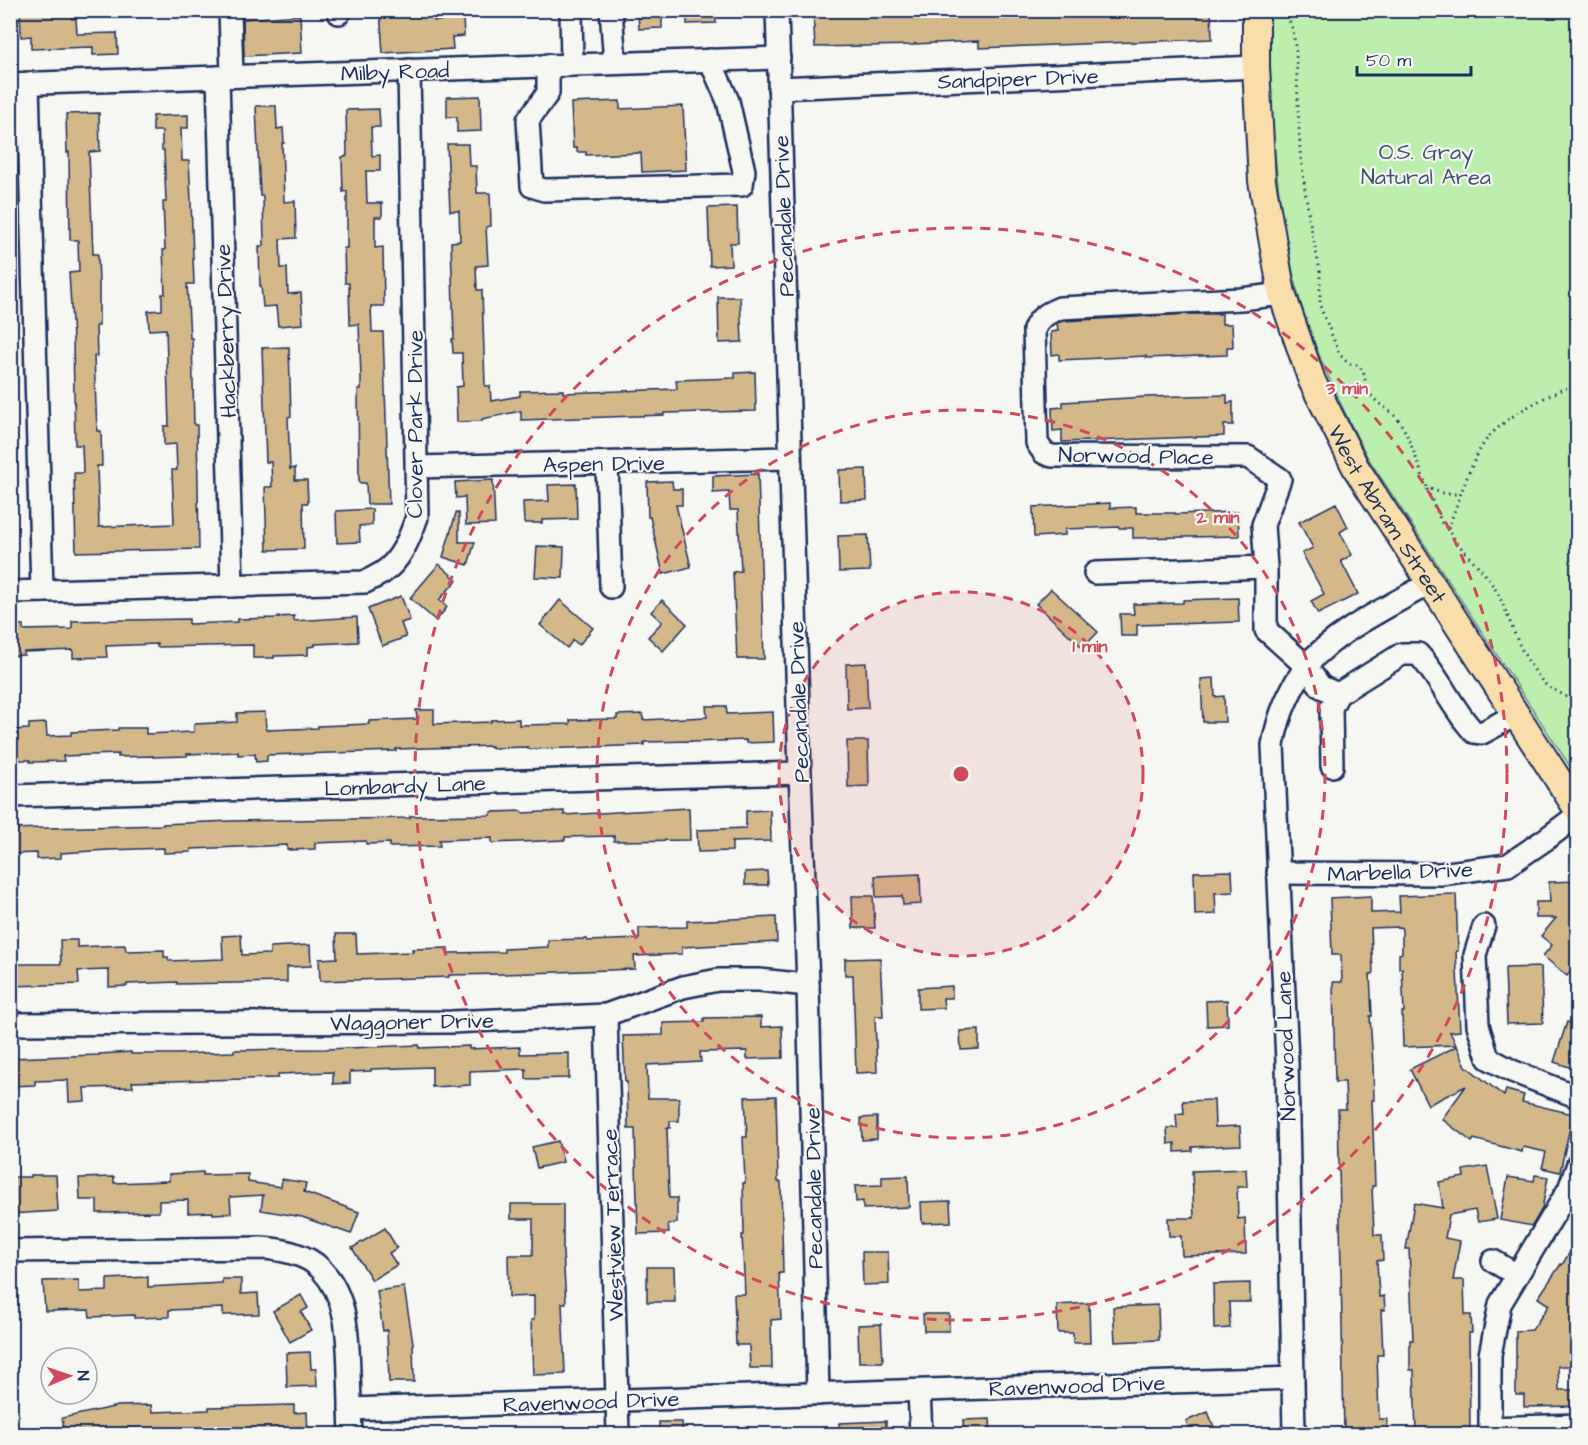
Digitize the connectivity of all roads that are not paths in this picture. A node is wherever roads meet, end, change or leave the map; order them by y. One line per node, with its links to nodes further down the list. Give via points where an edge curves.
1 (230, 10): 13 (street, Hackberry Drive)
2 (570, 10): 9 (street)
3 (611, 10): 8 (street)
4 (777, 10): 6 (street, Pecandale Drive)
5 (1256, 10): 11 (main road, West Abram Street)
6 (779, 57): 7 (street, Milby Road); 15 (street, Pecandale Drive)
7 (710, 60): 8 (street, Milby Road); 10 (street, via 728,101 744,171 742,185 544,190 532,186 528,120 548,93)
8 (615, 63): 9 (street, Milby Road)
9 (572, 64): 10 (street, Milby Road)
10 (548, 65): 12 (street, Milby Road)
11 (1256, 68): 15 (street, Sandpiper Drive); 16 (main road, West Abram Street, via 1262,181)
12 (409, 70): 13 (street, Milby Road); 19 (street, Clover Park Drive)
13 (225, 77): 14 (street, Milby Road); 23 (street, Hackberry Drive)
14 (19, 84): 25 (street)
15 (779, 88): 17 (street, Pecandale Drive)
16 (1282, 294): 20 (street, Norwood Place, via 1060,308 1046,313 1034,330 1037,443 1044,453 1248,457 1280,479 1263,525); 22 (main road, West Abram Street, via 1312,381 1356,468)
17 (790, 458): 18 (street, Aspen Drive); 31 (street, Pecandale Drive)
18 (607, 463): 19 (street, Aspen Drive); 24 (street)
19 (417, 467): 23 (street, Clover Park Drive, via 417,518 409,541 384,572 365,582)
20 (1266, 567): 21 (street); 27 (street, via 1266,630)
21 (1095, 573)
22 (1430, 583): 27 (street, Norwood Lane, via 1343,634); 29 (main road, West Abram Street)
23 (232, 586): 25 (street, Clover Park Drive)
24 (611, 587)
25 (42, 591): 26 (street, Clover Park Drive)
26 (10, 592)
27 (1306, 666): 28 (street, via 1321,687); 35 (street, Norwood Lane, via 1285,701 1273,745)
28 (1338, 693): 29 (street, via 1402,654 1418,654 1473,732 1482,733); 30 (street, via 1330,708)
29 (1515, 715): 33 (main road, West Abram Street)
30 (1332, 766)
31 (800, 773): 32 (street, Lombardy Lane); 37 (street, Pecandale Drive)
32 (10, 796)
33 (1578, 810)
34 (1578, 815): 35 (street, Marbella Drive, via 1508,865 1441,874)
35 (1278, 873): 45 (street, Norwood Lane, via 1287,1062)
36 (1484, 926): 40 (street, via 1475,955 1478,1025 1488,1058)
37 (808, 985): 38 (street, Waggoner Drive, via 718,980 683,987); 47 (street, Pecandale Drive)
38 (606, 1015): 39 (street, Waggoner Drive, via 451,1022); 48 (street, Westview Terrace)
39 (10, 1024)
40 (1578, 1097)
41 (1578, 1164): 44 (street, via 1569,1189)
42 (10, 1251): 49 (street, via 261,1248 308,1259 329,1279 342,1307)
43 (1493, 1261): 44 (street)
44 (1517, 1275): 51 (street, via 1500,1304 1490,1355)
45 (1293, 1378): 46 (street, Ravenwood Drive); 55 (street, Norwood Lane)
46 (919, 1391): 47 (street, Ravenwood Drive); 54 (street)
47 (818, 1394): 48 (street, Ravenwood Drive)
48 (617, 1400): 49 (street, Ravenwood Drive); 53 (street, Westview Terrace)
49 (350, 1409): 52 (street)
50 (1578, 1425): 51 (street)
51 (1490, 1431)
52 (351, 1434)
53 (618, 1434)
54 (921, 1434)
55 (1294, 1434)

